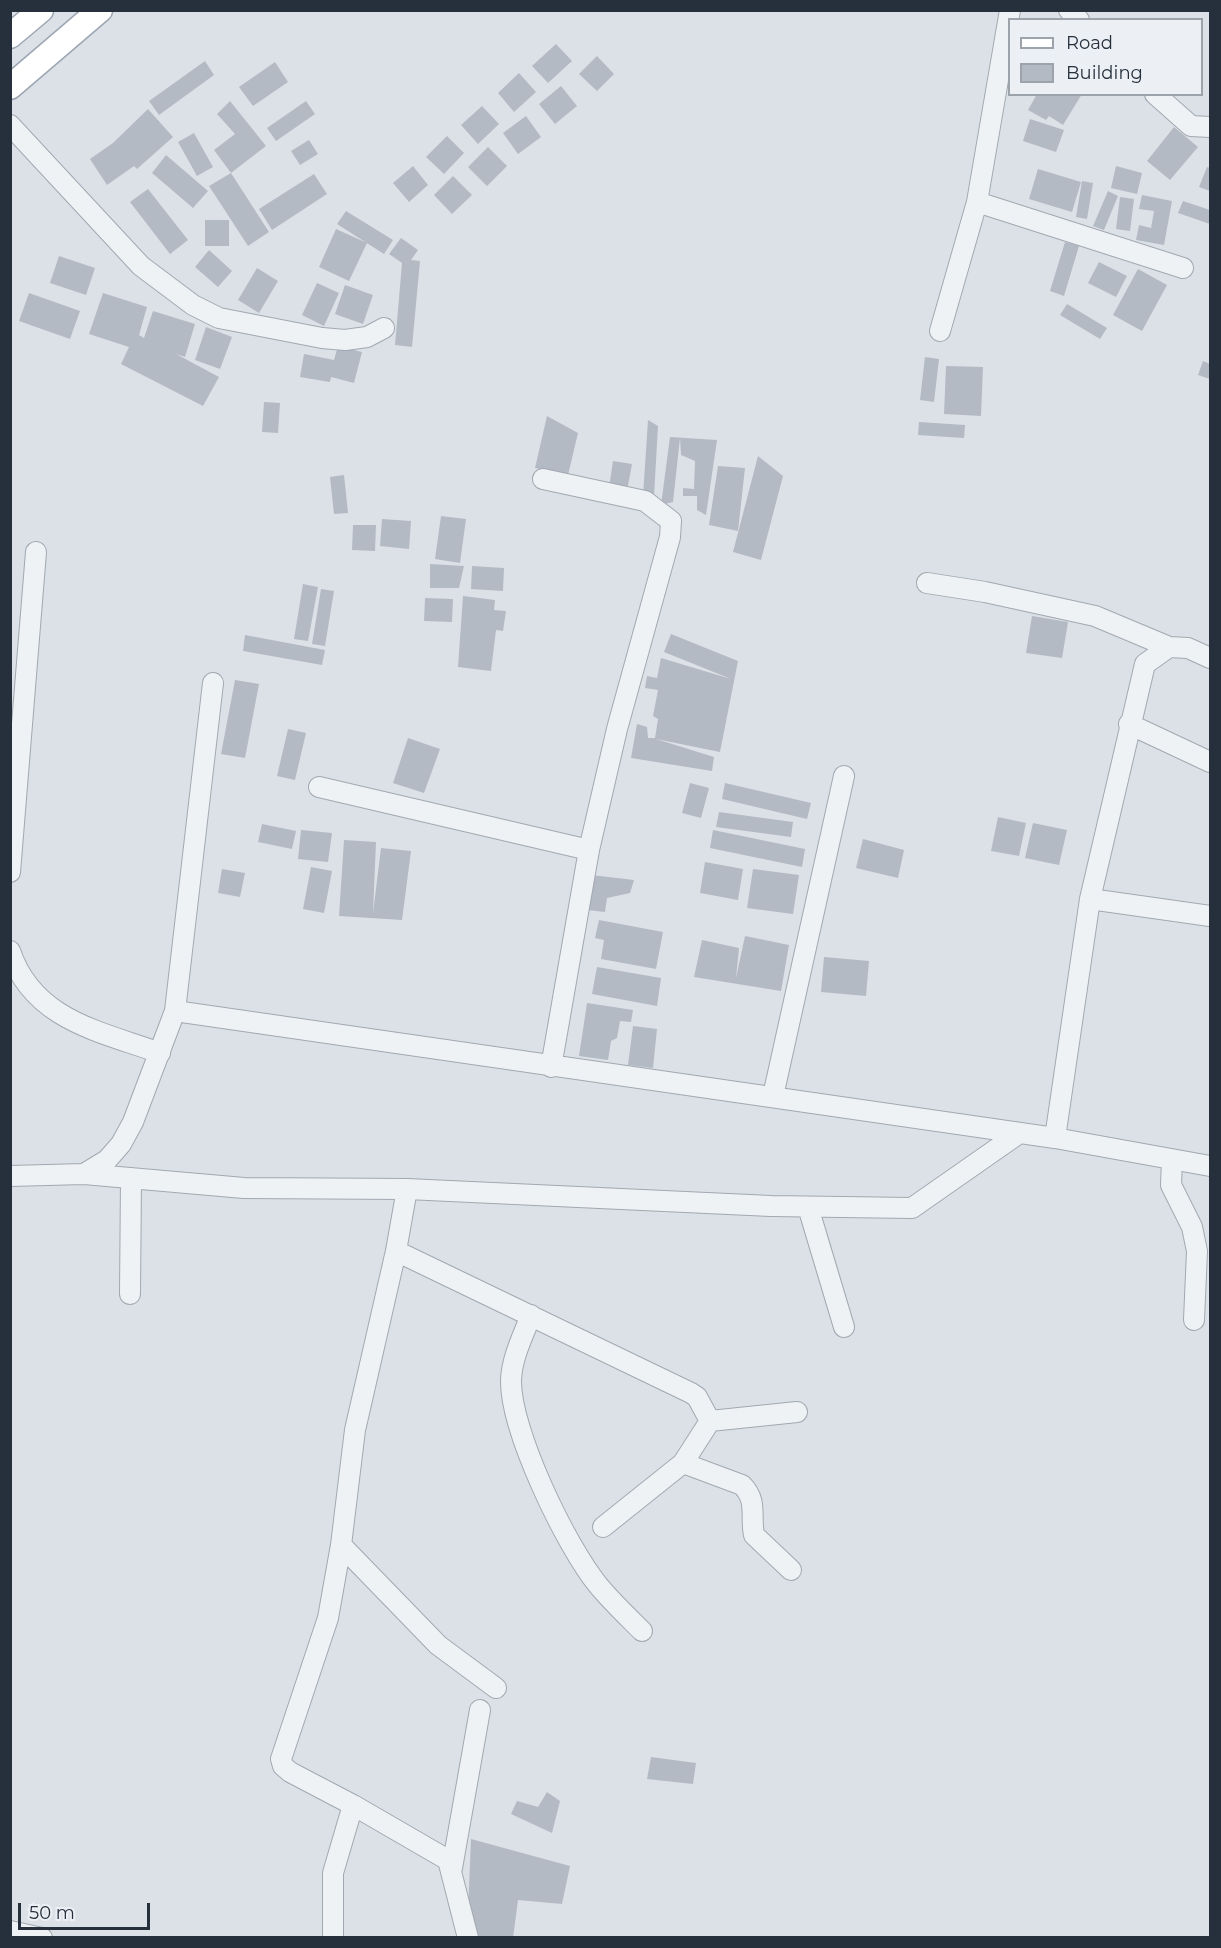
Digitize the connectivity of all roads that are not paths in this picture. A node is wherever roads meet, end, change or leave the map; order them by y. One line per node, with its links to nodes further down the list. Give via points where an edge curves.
1 (41, 10): 4 (main road)
2 (100, 10): 5 (main road)
3 (1008, 22): 9 (street)
4 (10, 36)
5 (10, 87)
6 (1157, 96): 8 (street, via 1191,126)
7 (10, 125): 11 (street, via 141,266 193,305 219,318 322,338 367,337)
8 (1210, 127)
9 (977, 202): 10 (street); 12 (street)
10 (1184, 268)
11 (384, 328)
12 (940, 332)
13 (543, 479): 23 (street, via 645,501 671,521 670,537 616,729)
14 (36, 552): 24 (street)
15 (927, 583): 16 (street, via 1095,616)
16 (1169, 647): 17 (street, via 1188,648); 19 (street, via 1145,664)
17 (1210, 658)
18 (213, 683): 28 (street)
19 (1130, 724): 20 (street); 25 (street)
20 (1210, 762)
21 (844, 776): 31 (street)
22 (319, 786): 23 (street)
23 (589, 850): 30 (street)
24 (10, 873)
25 (1090, 899): 26 (street); 33 (street)
26 (1210, 916)
27 (10, 951): 29 (street, via 24,980 63,1017)
28 (175, 1011): 29 (street); 30 (street)
29 (160, 1053): 36 (street, via 121,1144 108,1160)
30 (551, 1067): 31 (street)
31 (773, 1096): 32 (street)
32 (1018, 1134): 33 (street); 40 (street, via 912,1208)
33 (1055, 1138): 34 (street)
34 (1172, 1160): 35 (street); 44 (street, via 1171,1185 1192,1227 1197,1251)
35 (1210, 1166)
36 (84, 1174): 37 (street); 38 (street)
37 (10, 1176)
38 (131, 1178): 39 (street, via 244,1188); 42 (street)
39 (407, 1189): 40 (street); 41 (street)
40 (808, 1207): 45 (street)
41 (396, 1251): 43 (street); 50 (street, via 355,1430)
42 (130, 1294)
43 (531, 1315): 47 (street, via 691,1393); 52 (street, via 513,1362 511,1382 522,1438 562,1531 597,1583)
44 (1194, 1320)
45 (844, 1327)
46 (797, 1412): 47 (street)
47 (710, 1420): 48 (street)
48 (683, 1463): 49 (street); 51 (street, via 746,1489 754,1509 754,1535)
49 (603, 1527)
50 (341, 1545): 53 (street, via 438,1645); 55 (street, via 328,1618 281,1759 290,1772)
51 (791, 1570)
52 (642, 1631)
53 (496, 1688)
54 (480, 1710): 56 (street)
55 (352, 1804): 56 (street, via 442,1855); 59 (street, via 333,1873)
56 (452, 1868): 60 (street)
57 (10, 1931): 58 (street)
58 (42, 1938)
59 (333, 1938)
60 (468, 1938)

